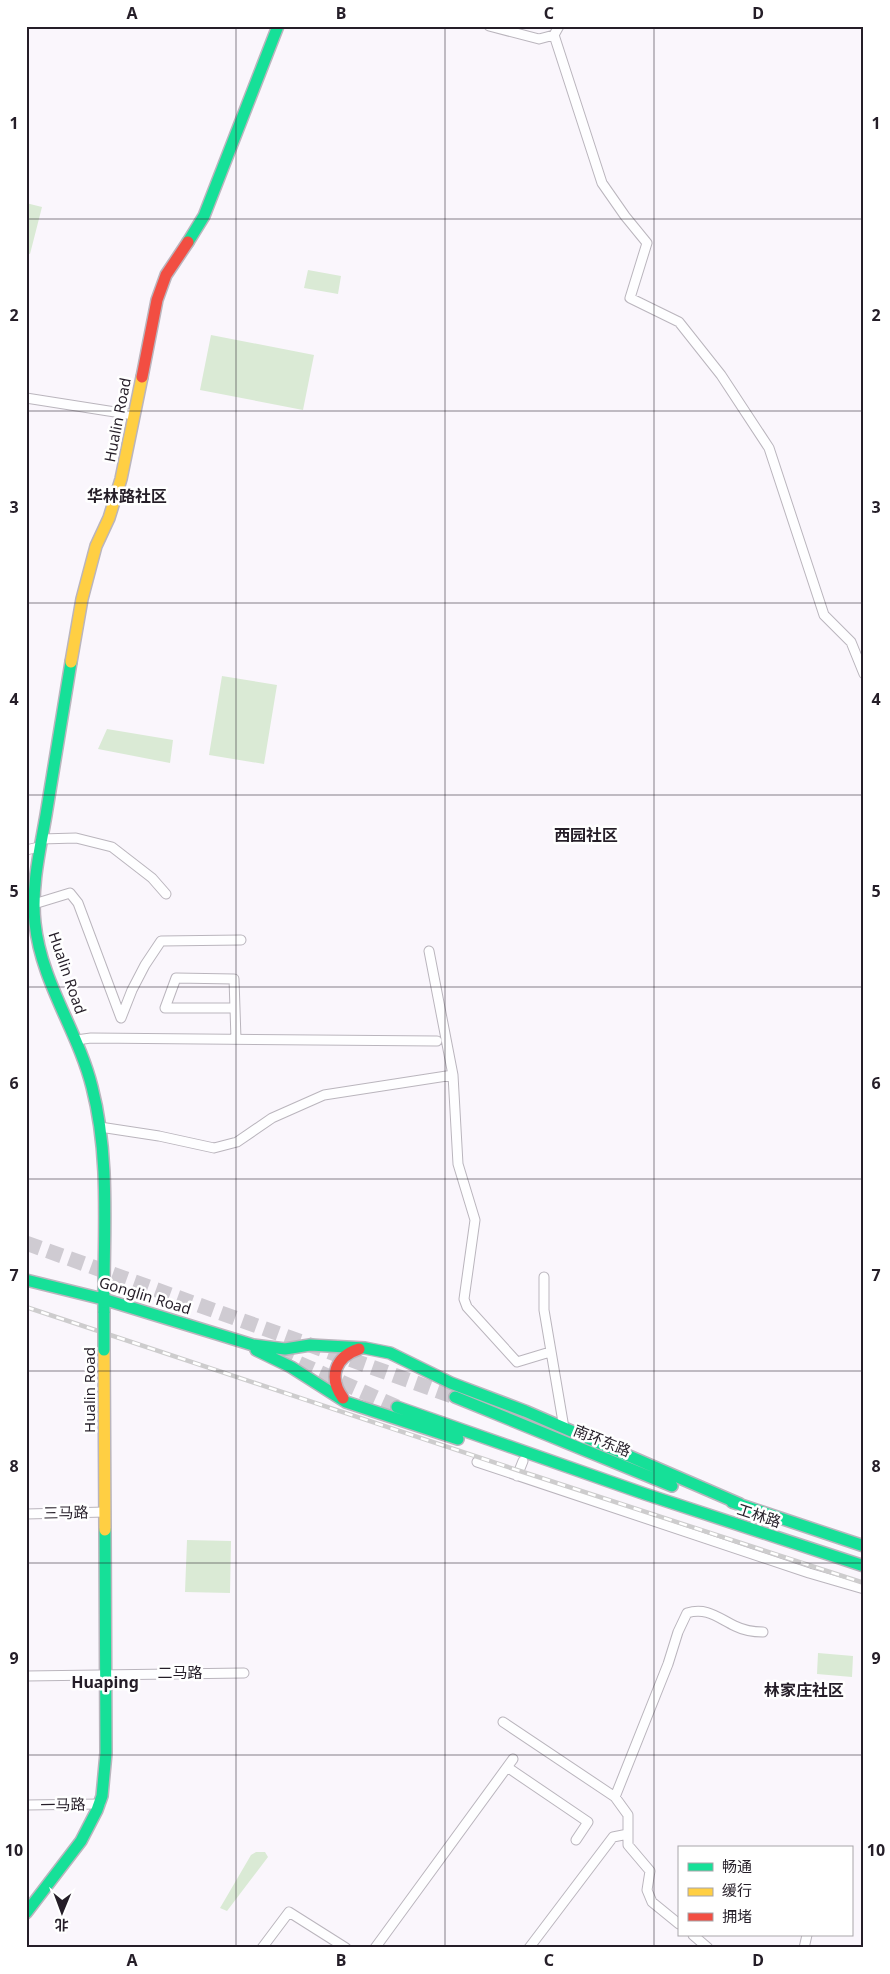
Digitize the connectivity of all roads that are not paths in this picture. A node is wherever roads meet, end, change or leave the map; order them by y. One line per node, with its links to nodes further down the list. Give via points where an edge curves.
1 (278, 26): 6 (main road, Hualin Road, via 204,216 162,286)
2 (489, 26): 4 (street, via 539,38)
3 (559, 26): 4 (street)
4 (554, 35): 7 (street, via 602,183 647,243 630,298 679,322 721,375 769,448 824,615 851,642)
5 (26, 398): 6 (street)
6 (134, 414): 8 (main road, Hualin Road, via 115,503 96,546 82,599)
7 (864, 674)
8 (40, 843): 9 (street); 10 (street, via 76,838 112,847 152,878); 11 (main road, Hualin Road)
9 (26, 850)
10 (166, 894)
11 (34, 904): 12 (street, via 70,893 78,903 122,1018 132,990 161,941); 16 (main road, Hualin Road, via 39,944 54,990)
12 (241, 940)
13 (428, 951): 18 (street)
14 (235, 1008): 14 (street, via 234,979 176,978 165,1008); 15 (street)
15 (236, 1039): 16 (street); 17 (street)
16 (76, 1040): 19 (main road, Hualin Road, via 93,1088)
17 (437, 1041)
18 (454, 1075): 19 (street, via 324,1095 272,1118 237,1142 214,1148); 25 (street, via 458,1164 475,1220 464,1298 467,1307 517,1362)
19 (100, 1127): 22 (main road, Hualin Road, via 105,1248)
20 (544, 1277): 25 (street, via 544,1310)
21 (26, 1280): 22 (main road, Gonglin Road)
22 (103, 1299): 23 (main road, Gonglin Road); 35 (main road, Hualin Road, bridge)
23 (253, 1345): 24 (main road, via 285,1349 310,1345); 27 (main road, via 255,1350 291,1367)
24 (365, 1348): 27 (main road, via 347,1353 336,1368 335,1386); 29 (main road, via 390,1353 451,1383)
25 (550, 1352): 29 (street)
26 (455, 1397): 34 (main road, 南环东路, via 674,1486)
27 (346, 1402): 30 (main road)
28 (397, 1407): 33 (main road)
29 (564, 1428): 34 (main road)
30 (523, 1461): 32 (street); 33 (main road, via 606,1489)
31 (477, 1462): 32 (street)
32 (517, 1476): 39 (street)
33 (646, 1494): 38 (main road, 工林路)
34 (740, 1504): 37 (main road, 工林路)
35 (105, 1512): 36 (street, 三马路); 42 (main road, Hualin Road)
36 (26, 1514)
37 (864, 1546)
38 (864, 1566)
39 (864, 1589)
40 (763, 1632): 47 (street, via 749,1632 709,1612 695,1610 687,1613)
41 (244, 1673): 42 (street, 二马路)
42 (105, 1674): 43 (street, 二马路); 48 (main road, Hualin Road, via 106,1753)
43 (26, 1676)
44 (503, 1722): 47 (street)
45 (513, 1759): 46 (street)
46 (506, 1767): 51 (street, via 588,1822); 57 (street)
47 (615, 1797): 50 (street, via 628,1815)
48 (100, 1804): 49 (street, 一马路); 52 (main road, Hualin Road, via 84,1836)
49 (26, 1805)
50 (628, 1834): 53 (street, via 628,1845 650,1871 646,1890 652,1902); 58 (street, via 613,1837)
51 (576, 1840)
52 (26, 1913)
53 (678, 1923)
54 (694, 1936): 59 (street)
55 (262, 1948): 56 (street, via 289,1912)
56 (346, 1948)
57 (375, 1948)
58 (529, 1948)
59 (708, 1948)

